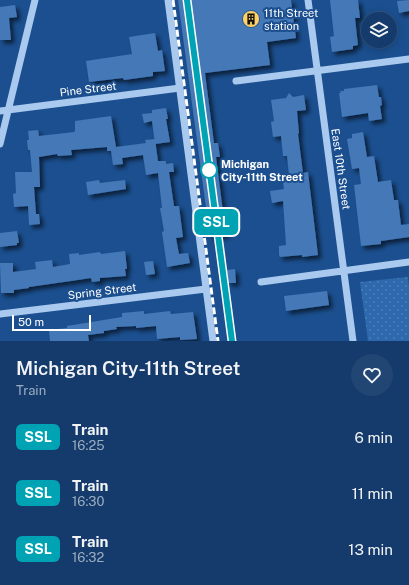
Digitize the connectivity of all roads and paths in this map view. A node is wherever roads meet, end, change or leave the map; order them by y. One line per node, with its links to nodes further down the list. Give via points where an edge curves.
1 (35, 0): 8 (street)
2 (168, 0): 7 (street)
3 (308, 0): 5 (street, East 10th Street)
4 (409, 59): 5 (street)
5 (317, 71): 6 (street); 12 (street, East 10th Street)
6 (236, 81)
7 (180, 88): 8 (street, Pine Street); 14 (street)
8 (8, 110): 9 (street, Pine Street); 10 (street)
9 (0, 111)
10 (0, 144)
11 (409, 262): 12 (street)
12 (344, 271): 13 (street); 17 (street, East 10th Street)
13 (261, 282)
14 (206, 289): 15 (street, Spring Street); 16 (street)
15 (0, 314)
16 (213, 341)
17 (353, 341)

